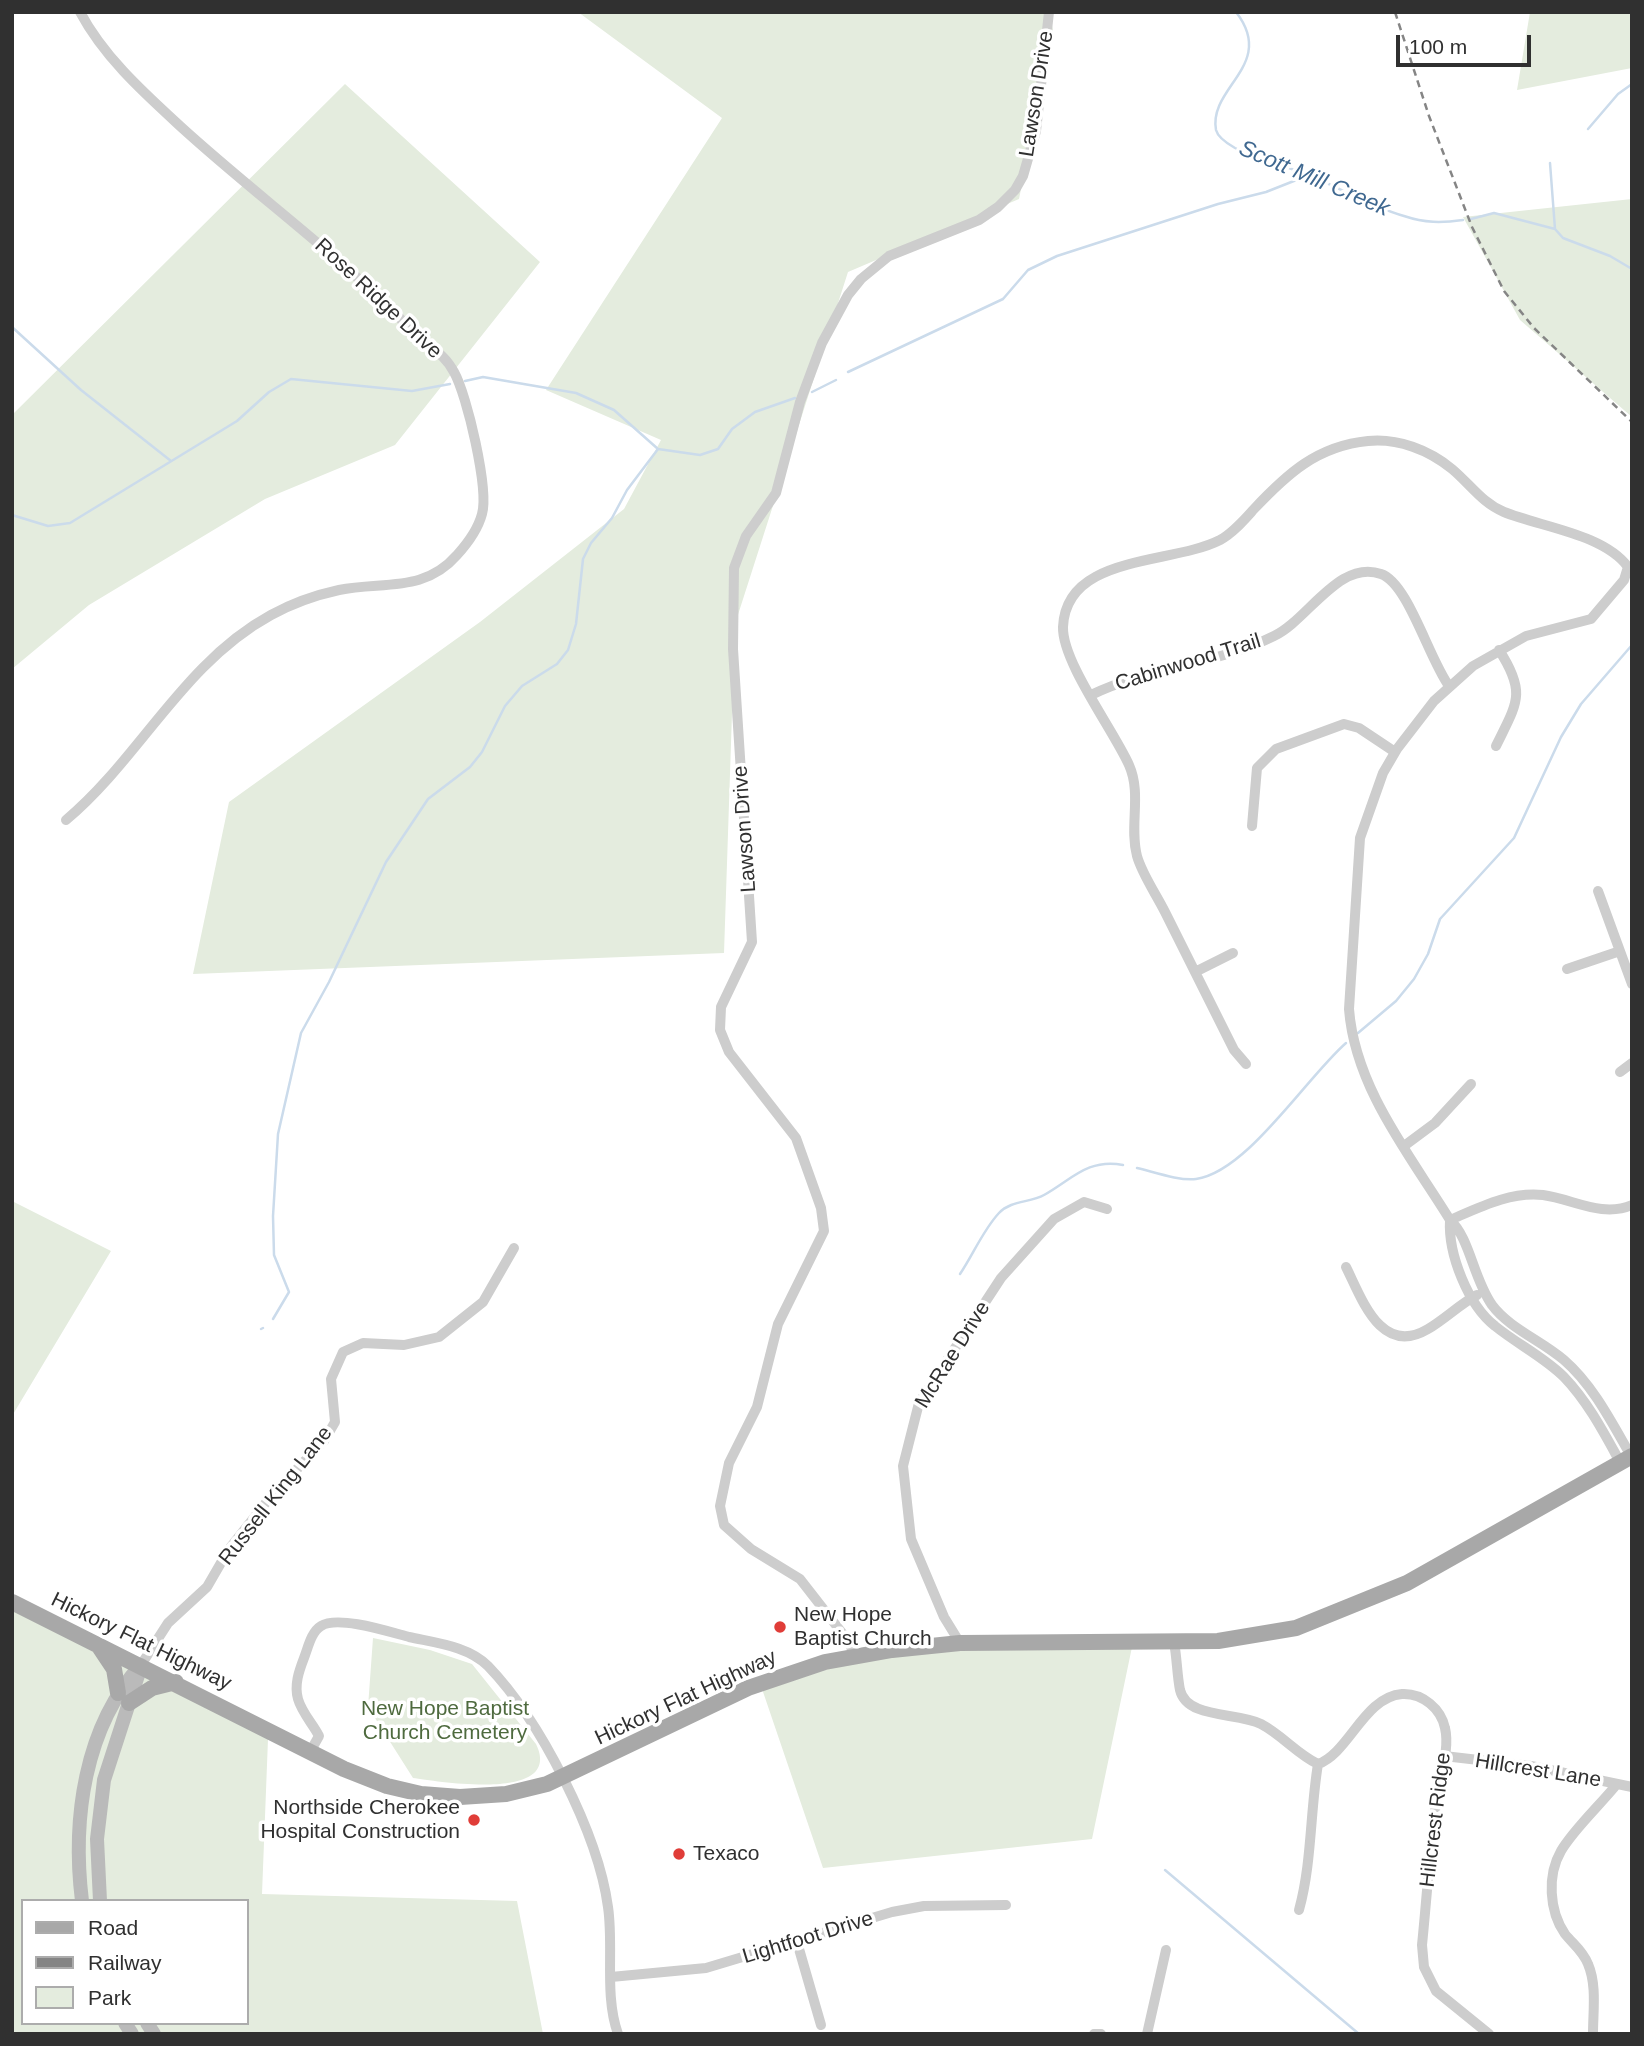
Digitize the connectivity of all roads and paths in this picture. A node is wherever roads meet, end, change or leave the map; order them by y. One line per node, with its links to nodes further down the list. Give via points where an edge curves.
1 (80, 12): 8 (street, Rose Ridge Drive, via 138,88 371,290 422,341 433,345 456,375 484,489 482,514 471,539 444,569 424,580 400,585 342,589 270,615 188,682 96,796)
2 (1049, 12): 33 (street, Lawson Drive, via 1036,131 1023,176 1006,199 979,220 889,256 848,295 822,344 800,402 776,493 746,536 734,568 733,649 752,942 721,1007 720,1030 739,1066 796,1138 821,1208 824,1231 778,1324 757,1407 729,1463 720,1506 724,1525 751,1549 800,1579)
3 (1499, 650): 4 (street); 5 (street, via 1546,629 1591,619 1625,580 1628,567 1598,545 1485,502 1434,456 1391,441 1367,441 1318,453 1294,468 1222,539 1097,573 1081,586 1063,626 1065,644); 6 (street, via 1517,682 1517,692 1514,710)
4 (1450, 686): 5 (street, Cabinwood Trail, via 1425,645 1404,594 1381,574 1365,571 1337,584 1278,635 1243,650 1120,681); 7 (street, via 1412,726)
5 (1091, 695): 14 (street, via 1130,767 1136,790 1137,855)
6 (1496, 746)
7 (1395, 752): 9 (street, via 1359,727 1344,724 1276,749 1257,768); 20 (street, via 1382,773 1360,838 1349,1009 1358,1062)
8 (66, 820)
9 (1252, 826)
10 (1598, 891): 11 (street)
11 (1619, 951): 13 (street); 15 (street)
12 (1233, 953): 14 (street)
13 (1567, 969)
14 (1195, 972): 17 (street, via 1234,1050)
15 (1632, 984)
16 (1632, 1063): 18 (street)
17 (1246, 1064)
18 (1620, 1072)
19 (1471, 1084): 20 (street, via 1435,1123)
20 (1404, 1146): 23 (street)
21 (1632, 1205): 23 (street, via 1602,1210 1542,1194 1524,1195)
22 (1107, 1209): 32 (street, McRae Drive, via 1084,1202 1055,1219 1001,1278 919,1403 903,1466 911,1539)
23 (1450, 1220): 26 (street, via 1461,1230); 27 (street, via 1449,1234)
24 (514, 1248): 34 (street, Russell King Lane, via 482,1302 439,1338 404,1345 363,1343 343,1352 331,1378 335,1422 324,1441 272,1495 229,1549 207,1587 168,1623)
25 (1346, 1266): 27 (street, via 1370,1316 1400,1336 1427,1330)
26 (1483, 1291): 27 (street); 28 (street, via 1500,1314 1572,1368 1598,1400)
27 (1472, 1297): 28 (street, via 1494,1326 1553,1367 1574,1388)
28 (1626, 1453): 30 (main road, Hickory Flat Highway, via 1384,1595 1296,1628 1243,1639)
29 (12, 1602): 31 (main road, Hickory Flat Highway)
30 (1174, 1642): 32 (main road, Hickory Flat Highway); 39 (street, via 1180,1692 1187,1703 1198,1711 1232,1714 1261,1724)
31 (96, 1643): 34 (main road, Hickory Flat Highway); 36 (main road, via 114,1669)
32 (960, 1643): 33 (main road, Hickory Flat Highway)
33 (856, 1656): 40 (main road, Hickory Flat Highway, via 779,1676)
34 (141, 1665): 35 (main road, Hickory Flat Highway); 36 (street)
35 (176, 1682): 36 (main road); 37 (main road, Hickory Flat Highway)
36 (123, 1698): 43 (street, via 96,1742 84,1789 78,1843); 44 (street, via 101,1796 96,1858)
37 (310, 1752): 40 (main road, Hickory Flat Highway, via 387,1786 444,1797 506,1794); 40 (street, via 319,1736 297,1696 301,1667 314,1632 322,1625 347,1623 467,1651 479,1659 536,1730)
38 (1444, 1756): 39 (street, Hillcrest Ridge, via 1446,1730 1441,1717 1423,1698 1402,1694 1367,1715 1331,1760); 41 (street, Hillcrest Lane, via 1531,1766); 55 (street, Hillcrest Ridge, via 1422,1945 1424,1967 1437,1991)
39 (1318, 1764): 46 (street)
40 (564, 1777): 49 (street, via 601,1875 608,1907)
41 (1617, 1784): 42 (street, Hillcrest Lane); 56 (street, via 1569,1840 1552,1876 1557,1916 1589,1966)
42 (1632, 1787)
43 (82, 1899)
44 (100, 1899)
45 (1006, 1905): 47 (street, Lightfoot Drive, via 924,1906)
46 (1299, 1910)
47 (797, 1942): 49 (street, Lightfoot Drive, via 706,1968); 50 (street)
48 (1166, 1950): 54 (street)
49 (611, 1977): 51 (street)
50 (821, 2025)
51 (618, 2034)
52 (1094, 2034): 53 (street)
53 (1101, 2034)
54 (1147, 2034)
55 (1489, 2034)
56 (1593, 2034)

